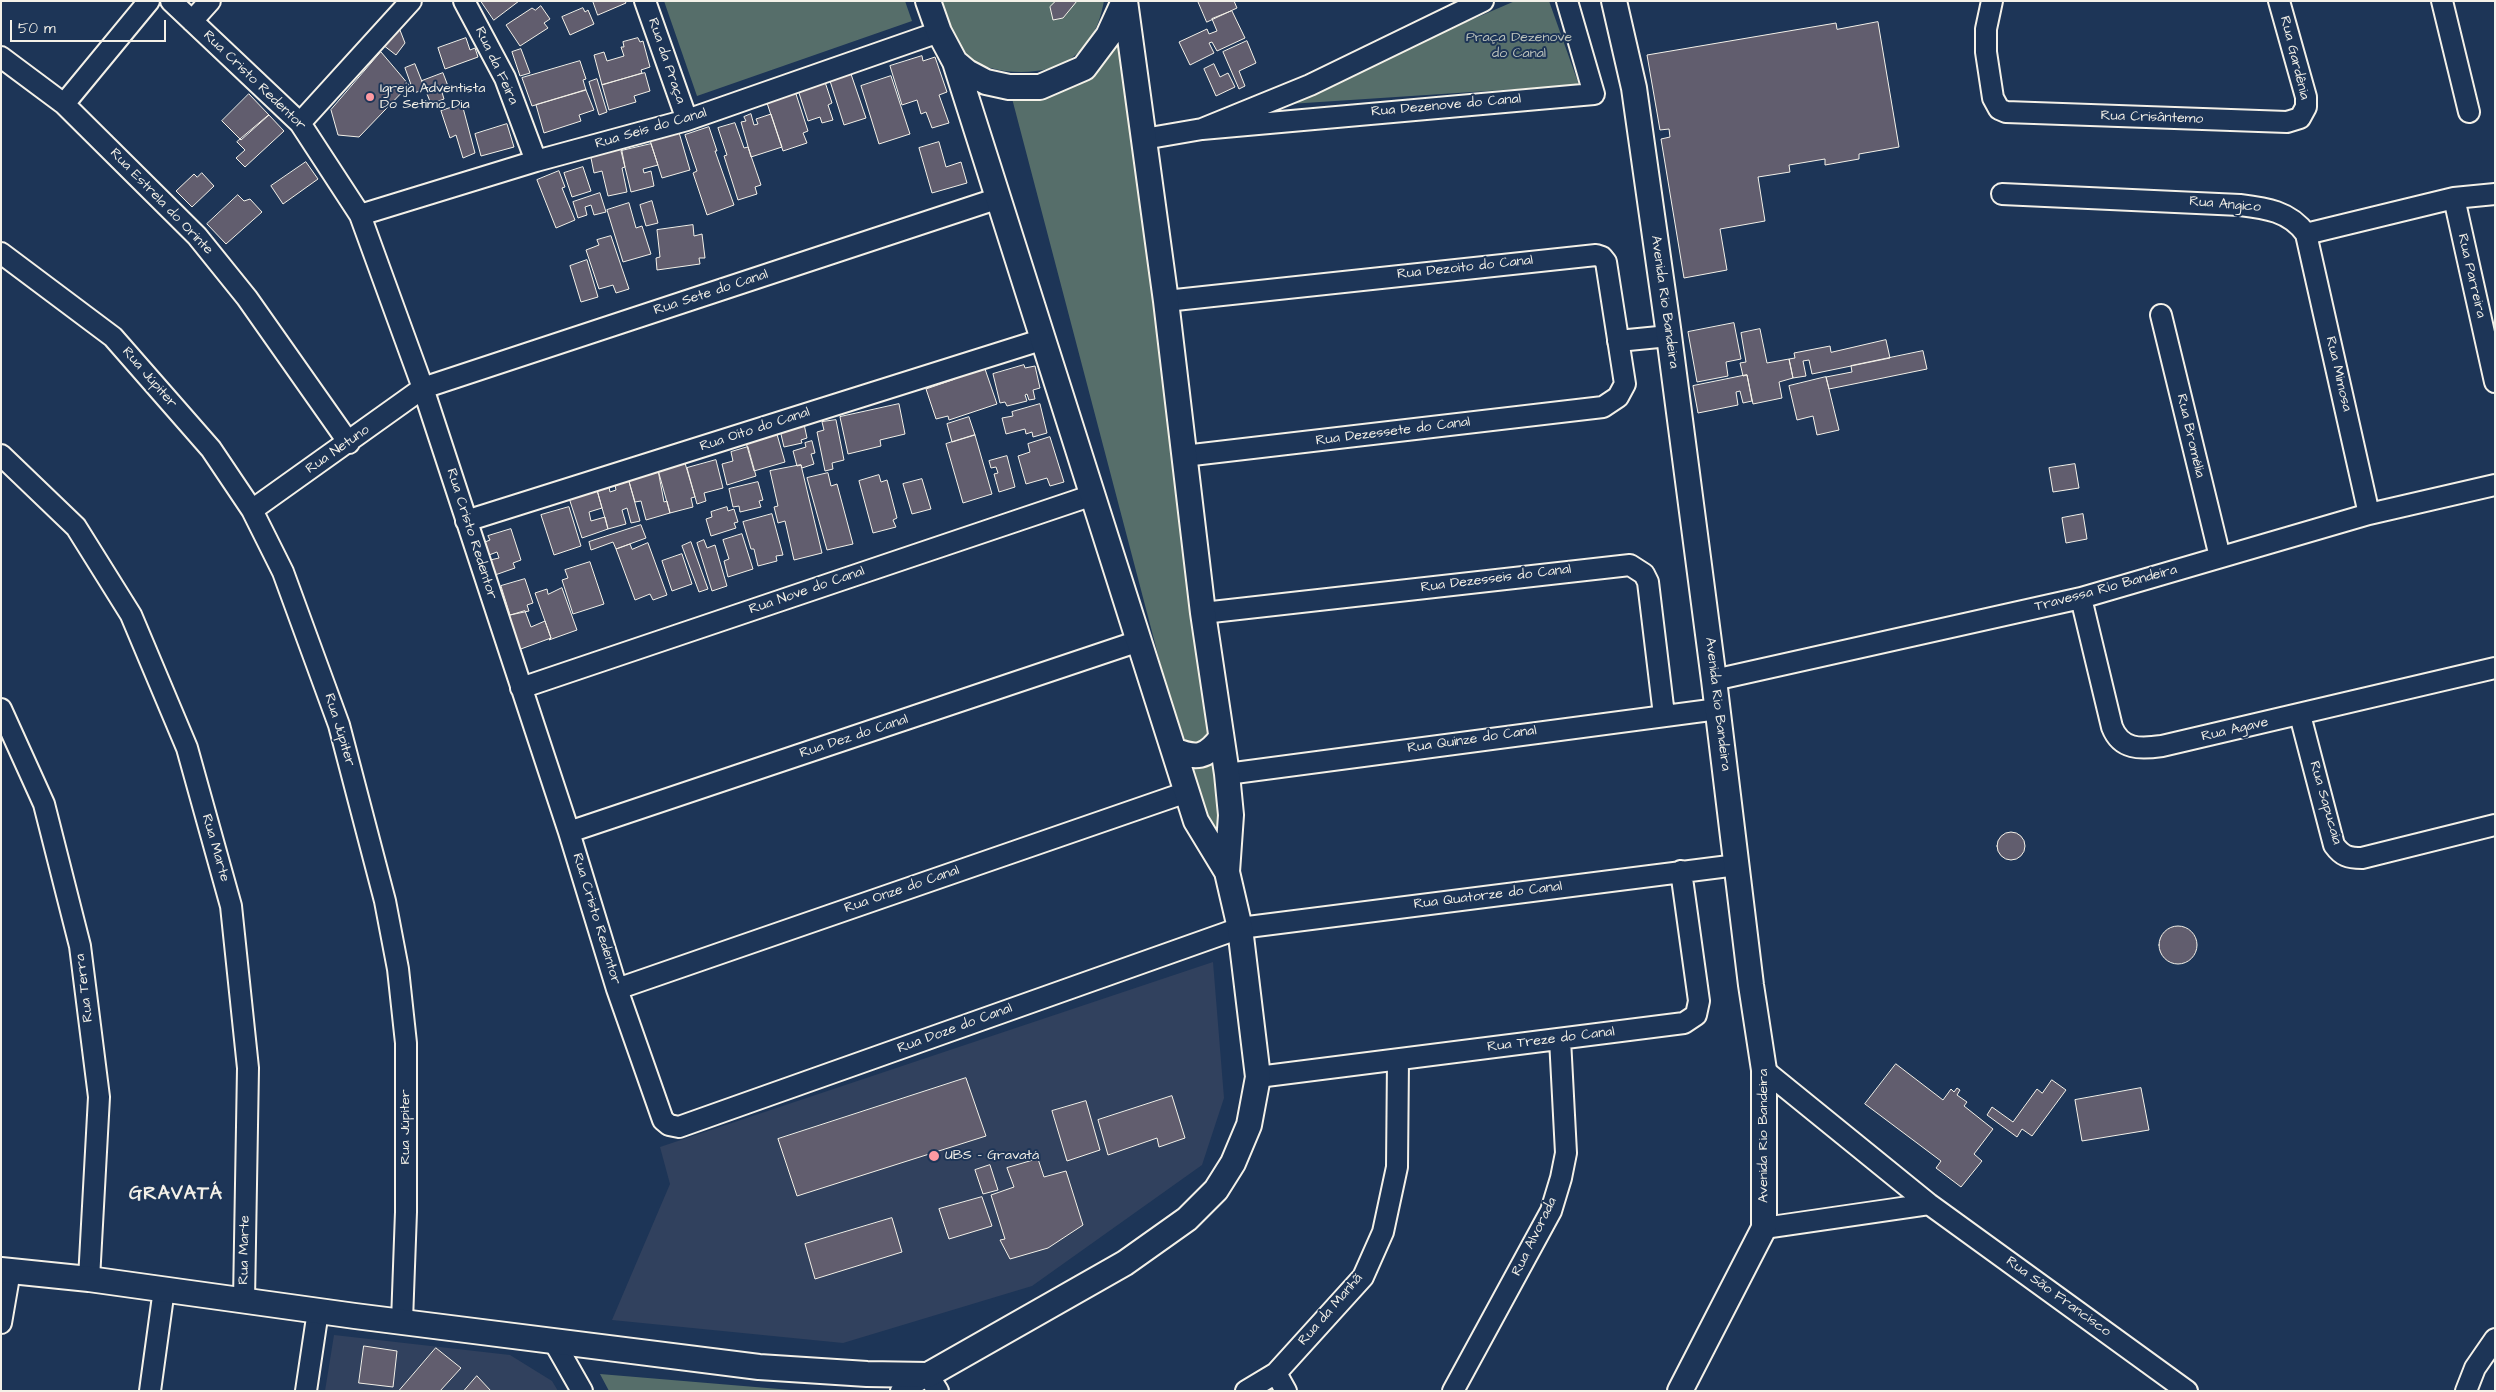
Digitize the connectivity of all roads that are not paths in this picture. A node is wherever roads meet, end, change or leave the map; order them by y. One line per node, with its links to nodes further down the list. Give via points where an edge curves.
1 (149, 1): 19 (street)
2 (171, 1): 15 (street, Rua Cristo Redentor)
3 (210, 1): 15 (street)
4 (411, 1): 23 (street)
5 (464, 1): 26 (street, Rua da Feira, via 505,78)
6 (645, 1): 22 (street, Rua da Praça)
7 (928, 1): 16 (street)
8 (1124, 1): 18 (street, via 1108,36 1084,68 1040,87 1009,87 986,82); 25 (street)
9 (1483, 1): 24 (street, Rua Dezenove do Canal, via 1310,85)
10 (1567, 1): 24 (street, Rua Dezenove do Canal, via 1594,94)
11 (1614, 1): 36 (street, Avenida Rio Bandeira, via 1634,88)
12 (1992, 1): 21 (street, Rua Crisântemo, via 1985,41 1993,98 1999,109 2014,113 2287,122)
13 (2279, 1): 21 (street, Rua Gardênia, via 2306,97)
14 (2442, 1): 20 (street)
15 (192, 21): 23 (street, Rua Cristo Redentor)
16 (939, 32): 18 (street); 22 (street, Rua Seis do Canal)
17 (1, 56): 19 (street, Rua Estrela do Orinte)
18 (955, 62): 29 (street)
19 (64, 104): 42 (street, Rua Estrela do Orinte, via 197,236 247,298)
20 (2469, 112)
21 (2304, 114)
22 (686, 120): 26 (street, Rua Seis do Canal)
23 (300, 123): 31 (street, Rua Cristo Redentor)
24 (1202, 129): 25 (street, Rua Dezenove do Canal)
25 (1144, 139): 34 (street)
26 (536, 161): 31 (street, Rua Seis do Canal)
27 (2002, 194): 32 (street, Rua Angico, via 2240,204 2271,209 2287,216)
28 (2495, 194): 30 (street)
29 (999, 198): 37 (street); 40 (street, Rua Sete do Canal)
30 (2454, 198): 32 (street); 39 (street, Rua Parreira)
31 (360, 214): 40 (street, Rua Cristo Redentor)
32 (2306, 234): 48 (street, Rua Mimosa)
33 (1, 253): 47 (street, Rua Júpiter, via 113,337 211,449)
34 (1166, 301): 38 (street, Rua Dezoito do Canal, via 1596,255 1602,256 1606,262); 44 (street)
35 (2162, 315): 50 (street, Rua Bromélia)
36 (1669, 336): 38 (street); 55 (street, Avenida Rio Bandeira)
37 (1044, 339): 46 (street); 49 (street, Rua Oito do Canal)
38 (1618, 340): 41 (street, Rua Dezoito do Canal, via 1625,384 1618,397)
39 (2495, 382)
40 (423, 388): 42 (street, Rua Netuno); 49 (street, Rua Cristo Redentor)
41 (1603, 407): 44 (street, Rua Dezessete do Canal)
42 (349, 443): 47 (street, Rua Netuno)
43 (1, 455): 82 (street, Rua Marte, via 76,527 131,615 187,748 231,906 248,1068)
44 (1184, 456): 52 (street)
45 (2495, 485): 48 (street, Travessa Rio Bandeira)
46 (1093, 495): 53 (street); 56 (street, Rua Nove do Canal)
47 (252, 510): 84 (street, Rua Júpiter, via 283,572 339,725 385,901 396,959 406,1043)
48 (2370, 514): 50 (street, Travessa Rio Bandeira)
49 (466, 521): 56 (street, Rua Cristo Redentor)
50 (2220, 557): 51 (street, Travessa Rio Bandeira)
51 (2081, 598): 55 (street, Travessa Rio Bandeira); 60 (street, Rua Agave, via 2112,727 2115,736 2123,743 2140,748 2162,746)
52 (1203, 614): 59 (street, Rua Dezesseis do Canal, via 1630,565 1644,574 1648,582); 61 (street)
53 (1139, 641): 62 (street); 66 (street, Rua Dez do Canal)
54 (2495, 668): 60 (street, Rua Agave)
55 (1714, 680): 58 (street, Avenida Rio Bandeira)
56 (521, 688): 66 (street, Rua Cristo Redentor)
57 (1, 709): 80 (street, Rua Terra, via 44,804 80,946 99,1097)
58 (1718, 709): 59 (street, Rua Quinze do Canal); 67 (street, Avenida Rio Bandeira)
59 (1664, 715): 63 (street, Rua Quinze do Canal)
60 (2300, 715): 65 (street, Rua Sapucaia, via 2334,845 2341,854 2362,858)
61 (1221, 738): 62 (street, via 1212,751 1201,755 1188,756); 63 (street)
62 (1174, 750): 64 (street)
63 (1227, 774): 69 (street, via 1231,815)
64 (1187, 792): 69 (street, via 1196,821); 71 (street, Rua Onze do Canal)
65 (2495, 825)
66 (569, 832): 71 (street, Rua Cristo Redentor)
67 (1737, 864): 68 (street, Rua Quatorze do Canal); 74 (street, Avenida Rio Bandeira)
68 (1681, 871): 70 (street, Rua Quatorze do Canal); 72 (street, Rua Treze do Canal, via 1699,1001 1696,1015 1684,1023)
69 (1227, 872): 70 (street)
70 (1240, 928): 75 (street); 76 (street, Rua Doze do Canal, via 679,1127)
71 (618, 989): 76 (street, Rua Cristo Redentor, via 663,1120)
72 (1560, 1039): 73 (street, Rua Treze do Canal); 96 (street, Rua Alvorada, via 1566,1153 1559,1186 1551,1211)
73 (1398, 1060): 75 (street, Rua Treze do Canal); 88 (street, Rua da Manhã, via 1397,1167 1383,1232 1363,1277)
74 (1764, 1070): 77 (street, Rua São Francisco); 78 (street, Avenida Rio Bandeira)
75 (1258, 1077): 89 (street, via 1249,1125 1232,1163 1216,1190 1187,1219)
76 (669, 1125)
77 (1929, 1204): 78 (street); 98 (street, Rua São Francisco)
78 (1764, 1228): 97 (street, Avenida Rio Bandeira)
79 (6, 1271): 80 (street); 85 (street)
80 (89, 1279): 81 (street)
81 (164, 1289): 82 (street); 90 (street)
82 (244, 1300): 83 (street)
83 (318, 1311): 84 (street); 91 (street)
84 (402, 1321): 87 (street)
85 (1, 1323)
86 (2495, 1338): 99 (street)
87 (553, 1340): 89 (street, via 758,1367 874,1375); 92 (street)
88 (1276, 1373): 94 (street, Rua da Manhã); 95 (street)
89 (933, 1383): 93 (street)
90 (150, 1391)
91 (306, 1391)
92 (582, 1391)
93 (901, 1391)
94 (1246, 1391)
95 (1286, 1391)
96 (1453, 1391)
97 (1680, 1391)
98 (2187, 1391)
99 (2466, 1391)

